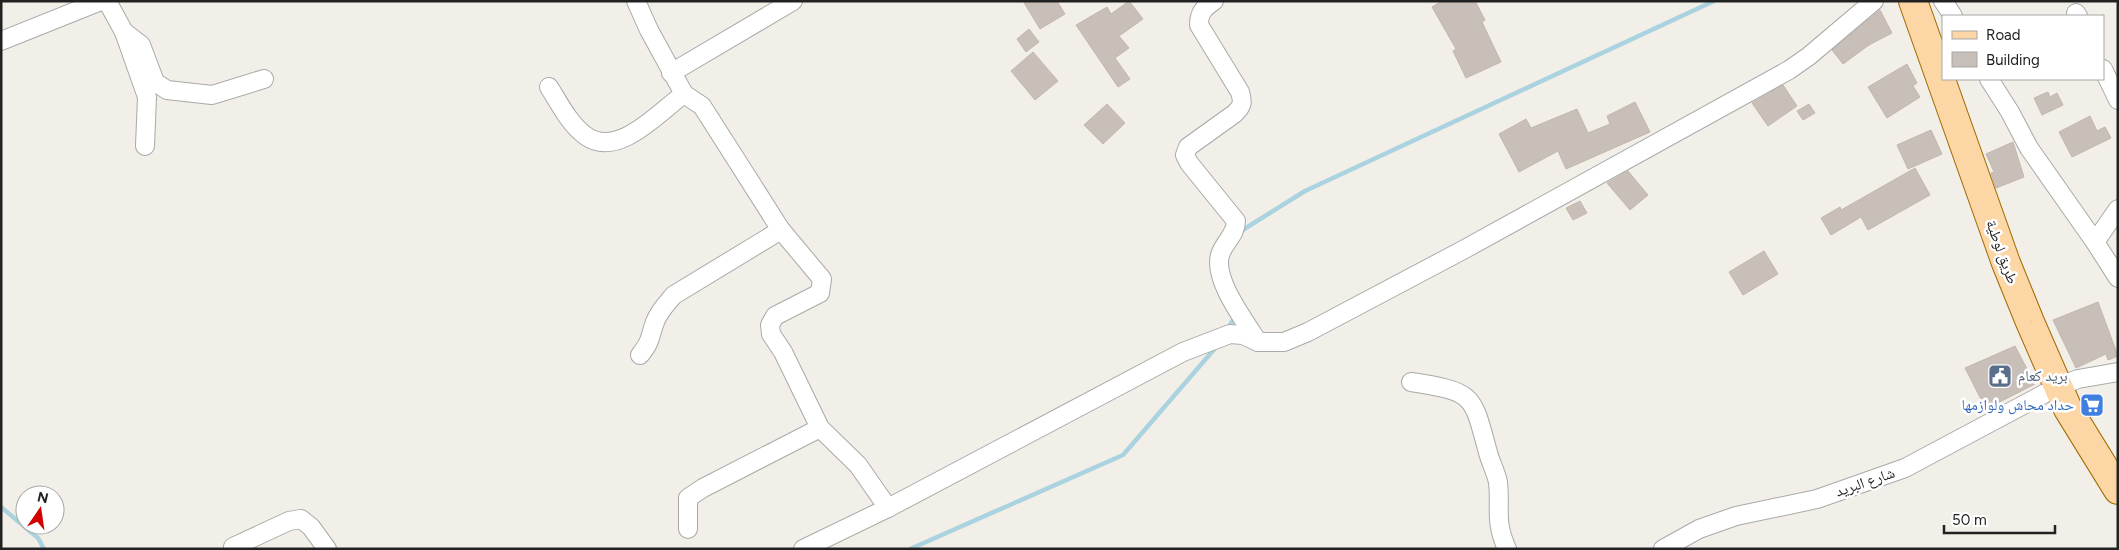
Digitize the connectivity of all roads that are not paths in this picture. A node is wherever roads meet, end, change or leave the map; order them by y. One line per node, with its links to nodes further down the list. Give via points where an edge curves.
1 (101, 1): 11 (street)
2 (107, 1): 10 (street)
3 (636, 1): 13 (street)
4 (794, 1): 13 (street)
5 (1214, 1): 24 (street, via 1203,9 1199,25 1243,101 1234,114 1188,147 1185,155 1236,221 1236,229 1220,256 1219,272)
6 (1874, 1): 24 (street, via 1809,56 1731,102 1308,332 1284,342)
7 (1913, 1): 28 (main road, طريق لوطية, via 2006,263)
8 (1943, 1): 9 (street)
9 (1953, 15)
10 (124, 32): 14 (street, via 141,46 155,82 167,90 212,96); 19 (street, via 147,97)
11 (1, 41)
12 (2104, 70): 18 (street)
13 (671, 73): 17 (street)
14 (264, 78)
15 (1990, 80): 22 (street, via 2029,148)
16 (549, 88): 17 (street, via 564,112 586,136 604,144 618,141 640,128)
17 (684, 94): 21 (street, via 702,106)
18 (2118, 100)
19 (144, 146)
20 (2118, 209): 22 (street)
21 (781, 230): 25 (street, via 674,295 661,309 651,341); 29 (street, via 822,279 820,293 775,316 770,325)
22 (2095, 242): 23 (street)
23 (2118, 278)
24 (1258, 342): 31 (street, via 1243,335 1230,334 1183,352)
25 (640, 355)
26 (2118, 372): 28 (street, شارع البريد, via 2078,379)
27 (1411, 382): 36 (street, via 1451,388 1465,396 1476,409 1498,481 1498,526)
28 (2057, 387): 30 (main road, طريق لوطية); 37 (street, شارع البريد, via 1905,468 1817,499 1736,516 1699,529)
29 (820, 428): 31 (street, via 858,465); 32 (street, via 688,498)
30 (2118, 490)
31 (888, 508): 35 (street)
32 (688, 529)
33 (233, 547): 34 (street, via 301,518)
34 (326, 549)
35 (803, 549)
36 (1506, 549)
37 (1663, 549)

